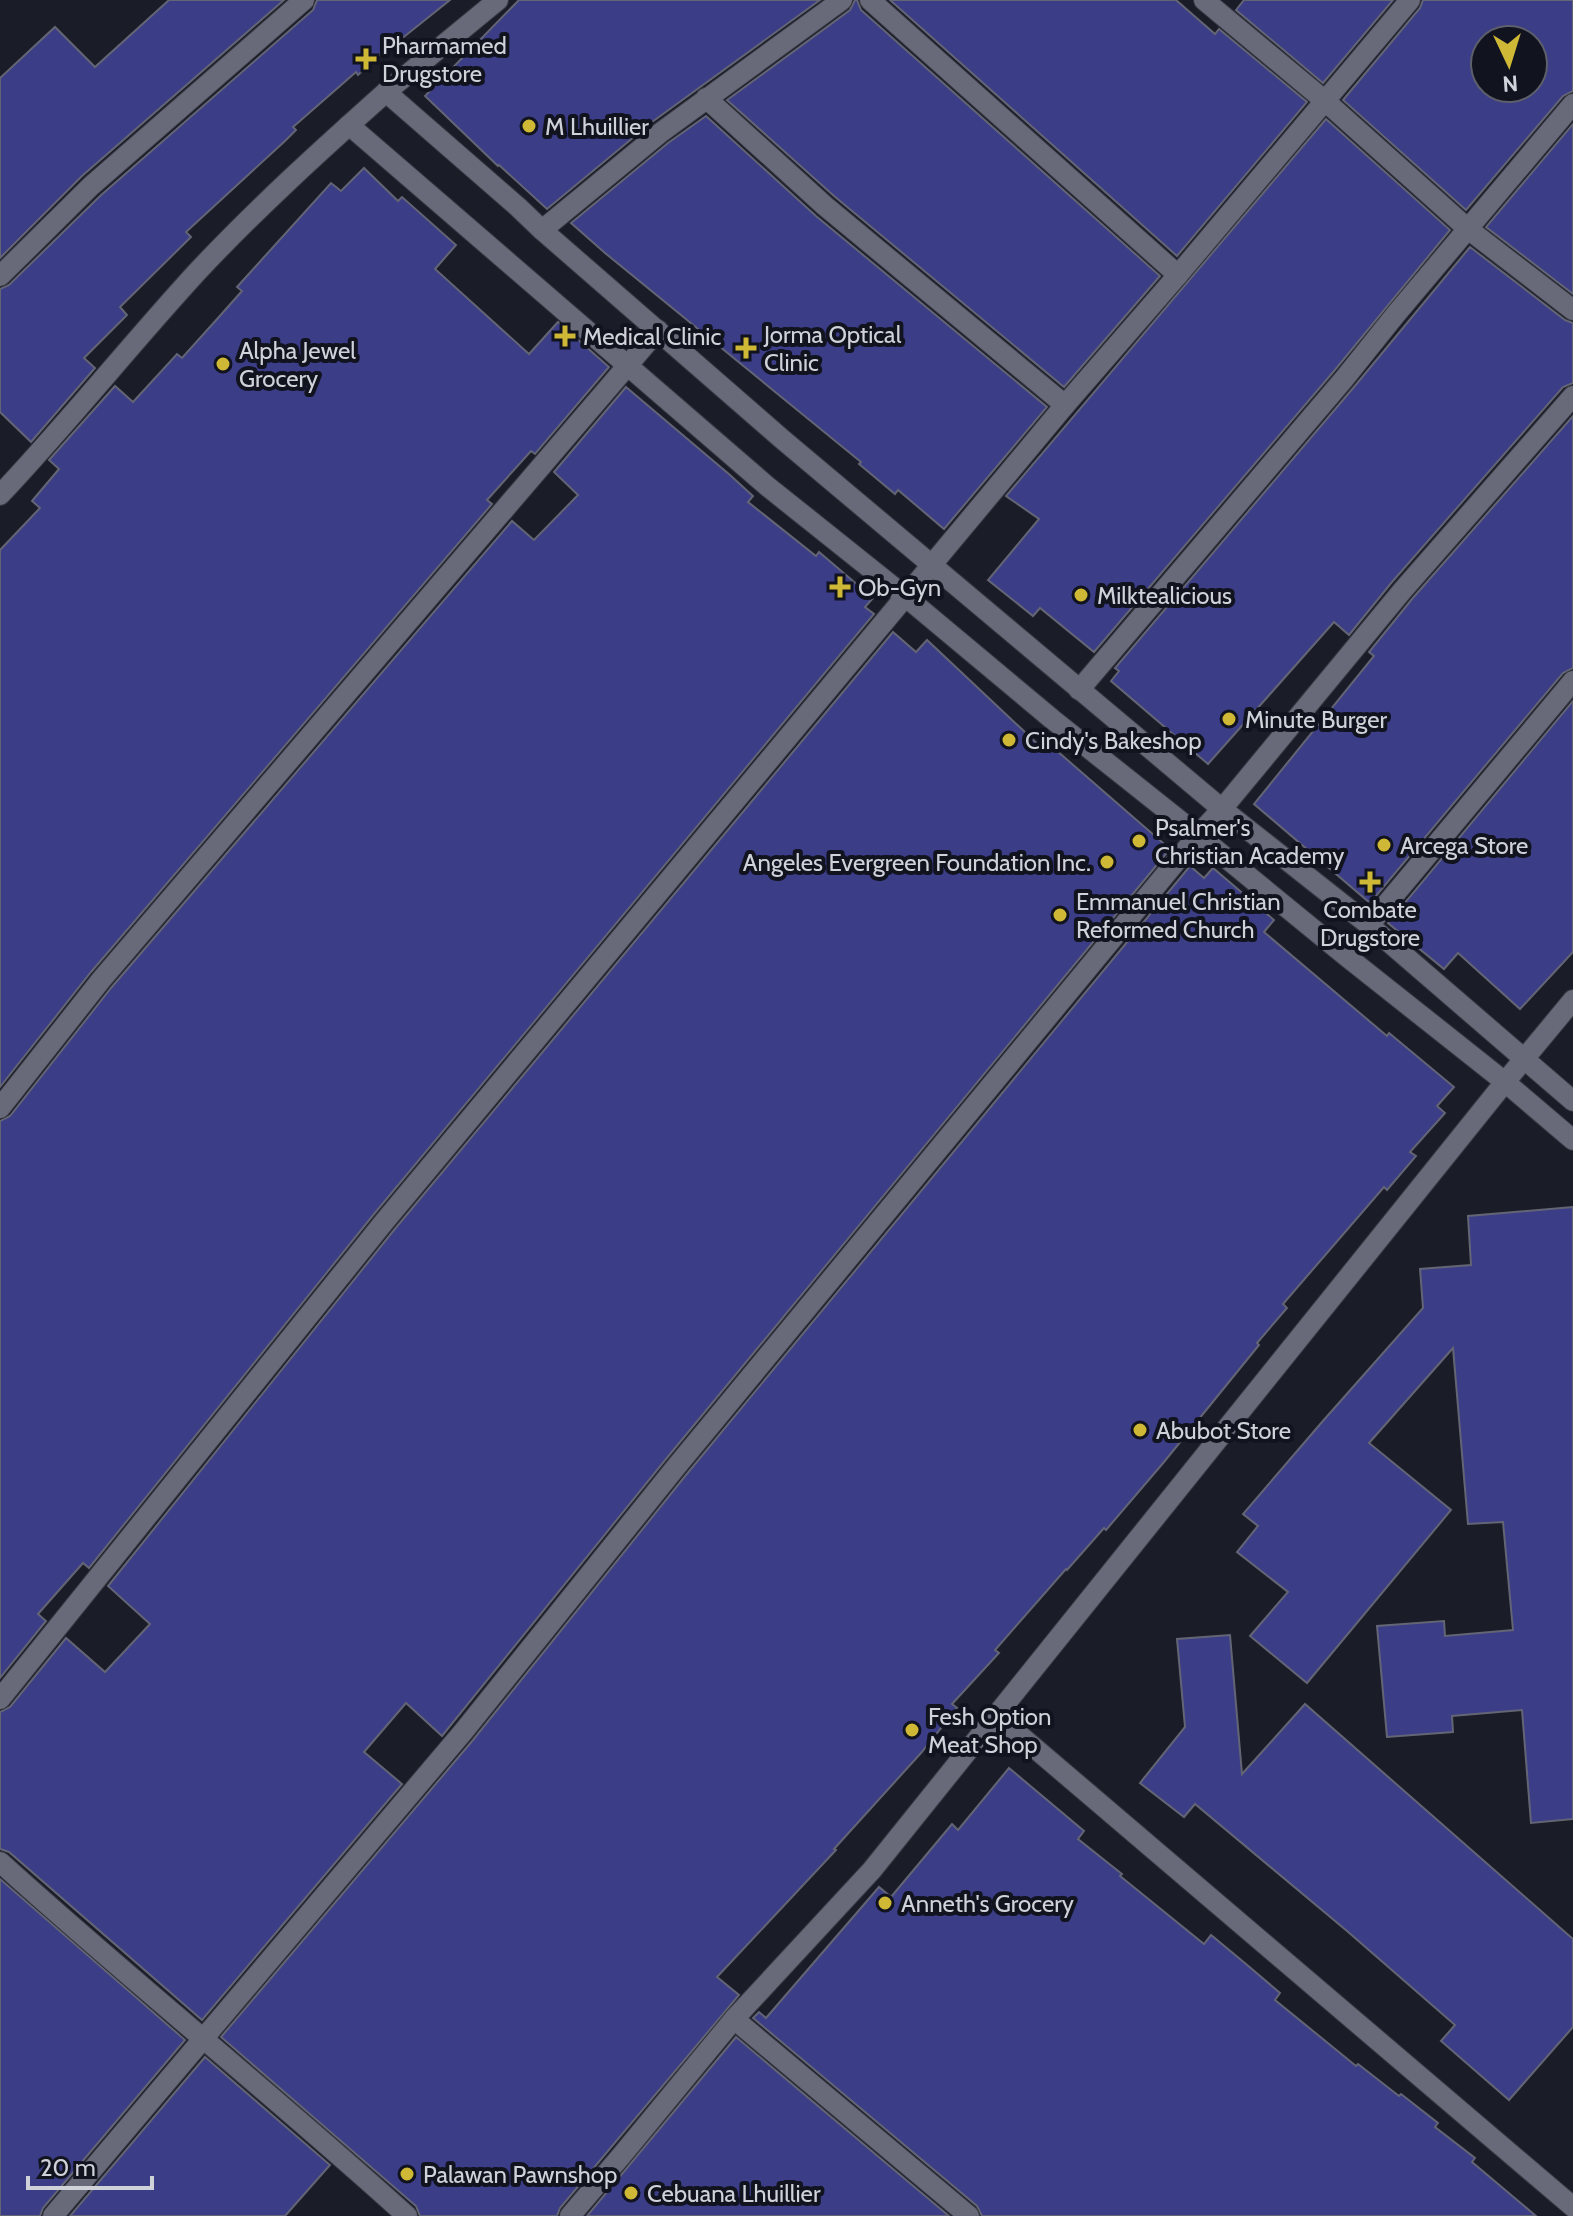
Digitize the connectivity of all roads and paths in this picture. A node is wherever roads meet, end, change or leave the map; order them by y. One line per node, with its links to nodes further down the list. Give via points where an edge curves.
1 (304, 0): 15 (street, via 91,186)
2 (498, 0): 7 (street)
3 (842, 0): 8 (street)
4 (870, 0): 14 (street)
5 (1204, 0): 9 (street)
6 (1410, 0): 9 (street)
7 (386, 92): 11 (street); 13 (street)
8 (706, 98): 13 (street); 20 (street, via 825,206)
9 (1324, 100): 12 (street); 14 (street)
10 (1573, 104): 12 (street)
11 (349, 125): 18 (street); 21 (street, via 198,272)
12 (1468, 229): 16 (street); 25 (street)
13 (542, 230): 17 (street)
14 (1178, 275): 20 (street)
15 (0, 276)
16 (1573, 310)
17 (658, 330): 18 (street); 22 (street)
18 (628, 366): 23 (street); 33 (street, via 101,980)
19 (1573, 396): 26 (street, via 1402,591)
20 (1065, 405): 22 (street)
21 (0, 495)
22 (932, 564): 23 (street); 25 (street)
23 (906, 597): 27 (street); 35 (street, via 386,1219)
24 (1573, 681): 28 (street)
25 (1079, 690): 26 (street)
26 (1222, 809): 27 (street); 28 (street)
27 (1198, 835): 31 (street); 39 (street, via 463,1732)
28 (1369, 925): 30 (street)
29 (1573, 1000): 30 (street)
30 (1524, 1058): 31 (street); 32 (street)
31 (1505, 1082): 34 (street); 36 (street)
32 (1573, 1101)
33 (0, 1108)
34 (1573, 1140)
35 (0, 1699)
36 (996, 1715): 38 (street, via 872,1870); 40 (street)
37 (0, 1862): 39 (street)
38 (734, 2019): 43 (street); 44 (street)
39 (203, 2039): 41 (street); 42 (street)
40 (1573, 2207)
41 (53, 2216)
42 (407, 2216)
43 (570, 2216)
44 (969, 2216)

